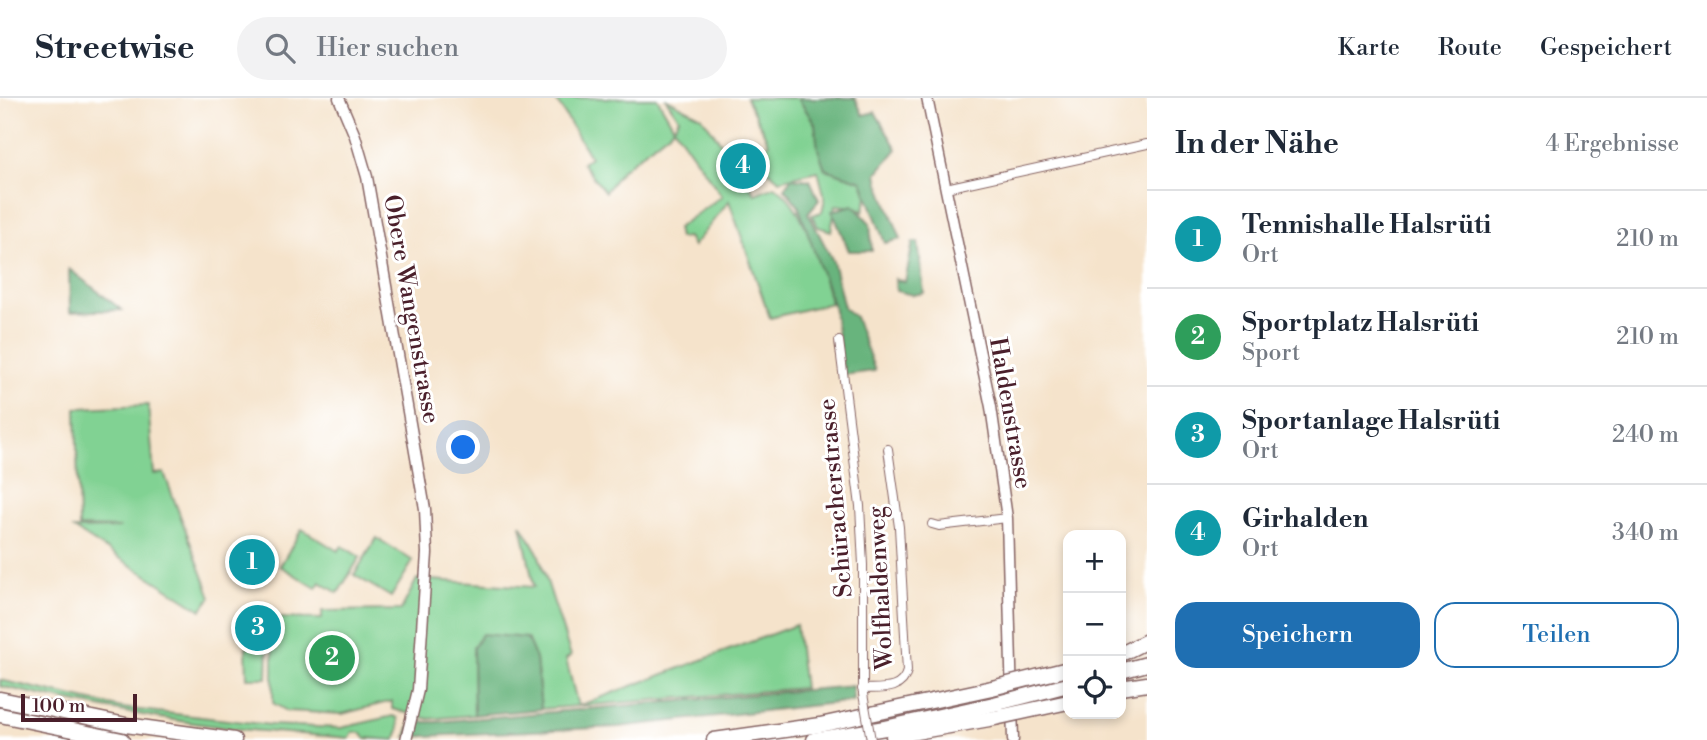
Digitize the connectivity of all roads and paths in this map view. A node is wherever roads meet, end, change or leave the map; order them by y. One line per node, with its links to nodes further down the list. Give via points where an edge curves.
1 (340, 98): 26 (street, Obere Wangenstrasse, via 367,177 425,509 420,670)
2 (927, 98): 4 (street, Haldenstrasse)
3 (1147, 144): 4 (street)
4 (946, 188): 7 (street, Haldenstrasse, via 988,394)
5 (839, 341): 21 (street, Schüracherstrasse, via 860,506)
6 (888, 449): 21 (street, Wolfhaldenweg, via 899,527 907,671 896,687)
7 (1007, 519): 8 (street); 33 (street, Haldenstrasse)
8 (932, 524)
9 (1147, 642): 11 (highway)
10 (1147, 647): 12 (highway)
11 (1126, 652)
12 (1126, 653)
13 (1147, 664): 15 (highway)
14 (1063, 670): 29 (highway, bridge, via 820,725)
15 (1126, 670)
16 (1147, 678): 18 (highway)
17 (1147, 684): 20 (highway)
18 (1126, 686)
19 (1063, 687): 24 (highway, bridge)
20 (1126, 687)
21 (862, 692): 32 (street, Schüracherstrasse, bridge)
22 (0, 699): 28 (highway, via 126,725)
23 (1063, 703): 24 (highway, bridge)
24 (994, 711): 30 (highway); 31 (highway)
25 (0, 715): 27 (highway)
26 (406, 738)
27 (122, 740)
28 (234, 740)
29 (714, 740)
30 (814, 740)
31 (864, 740)
32 (872, 740)
33 (1013, 740)

